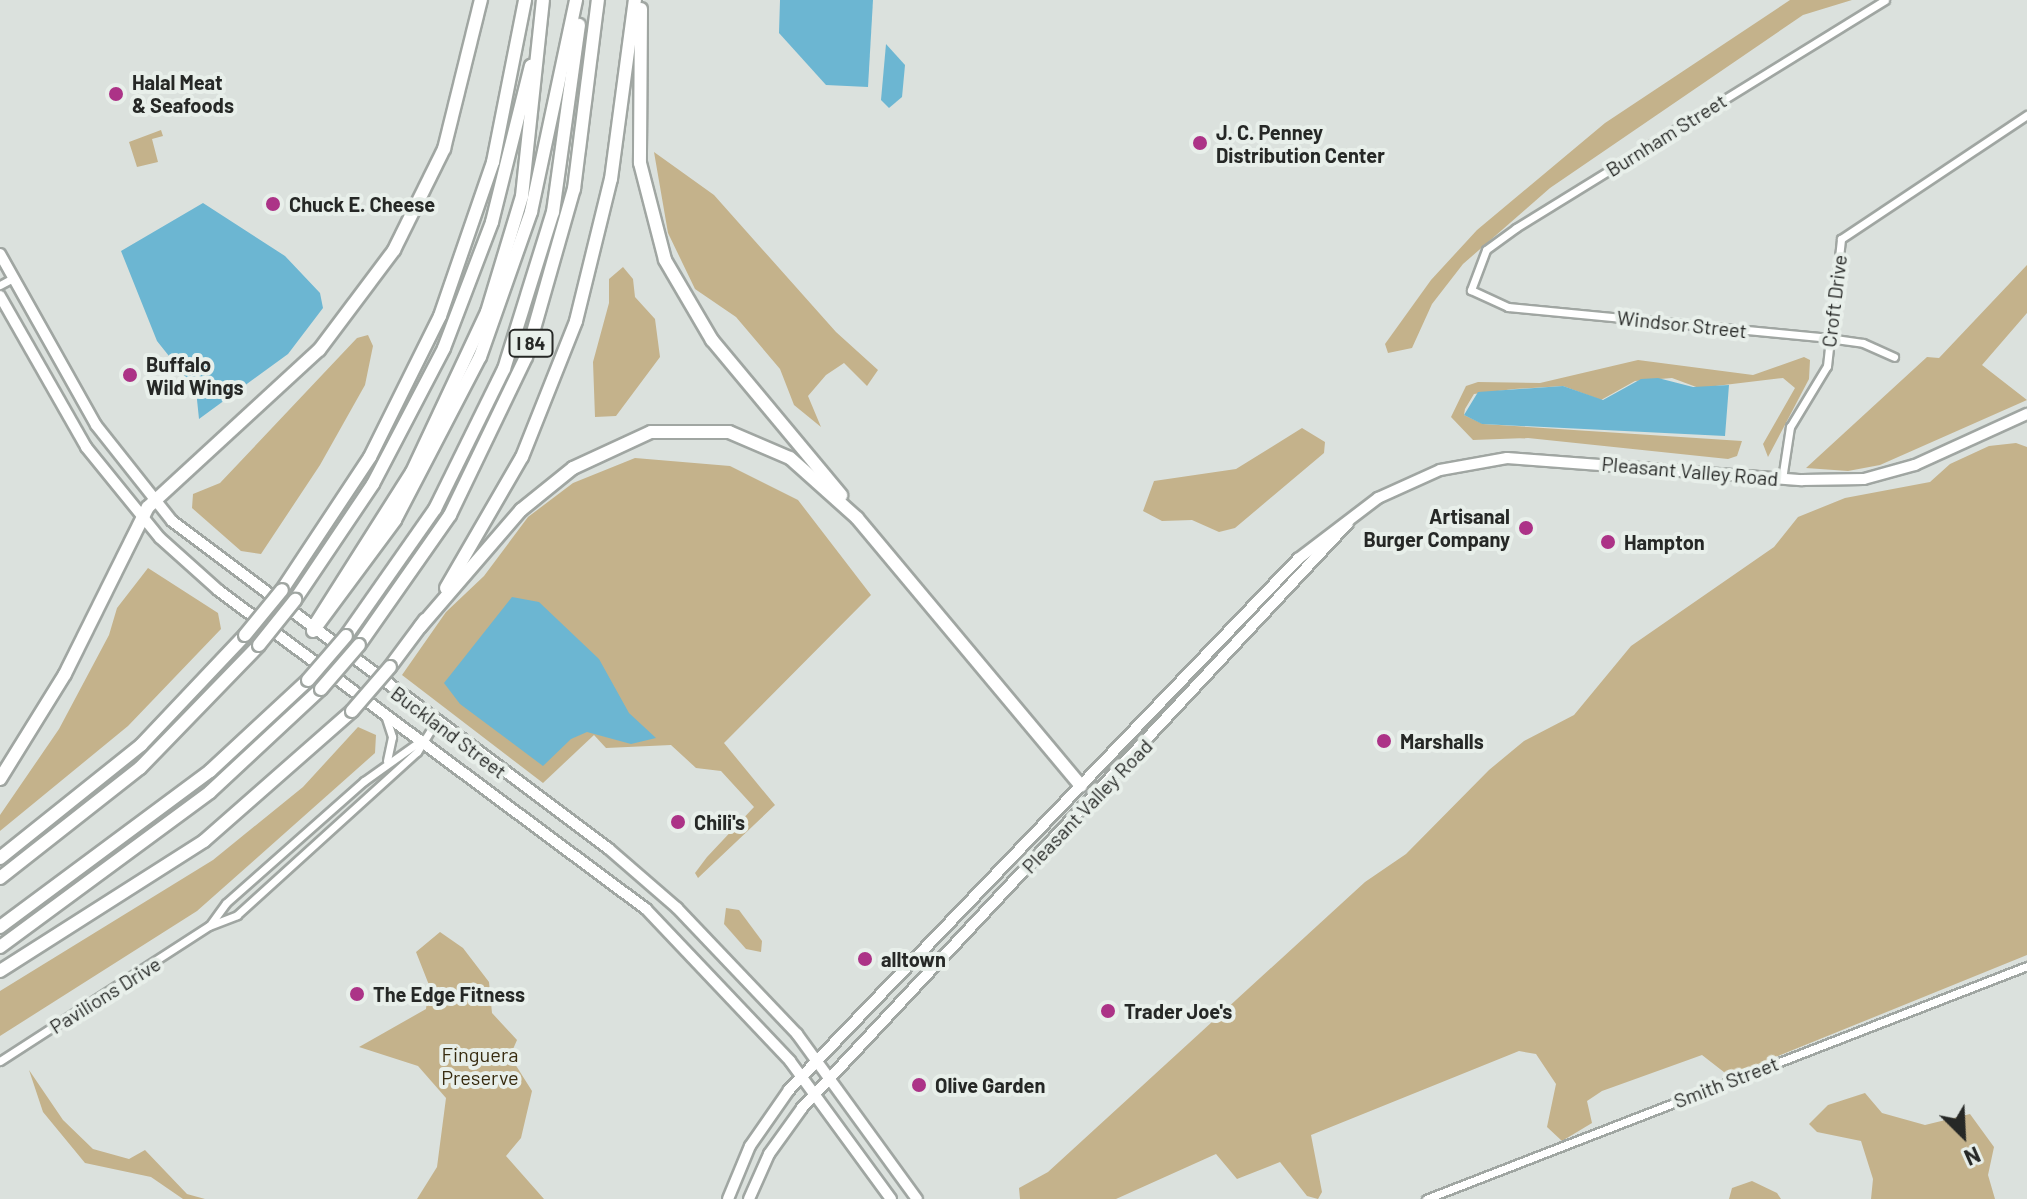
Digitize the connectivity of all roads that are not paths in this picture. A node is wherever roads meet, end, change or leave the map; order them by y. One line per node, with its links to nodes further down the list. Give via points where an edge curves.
1 (481, 0): 20 (highway, via 444,149 381,271 302,368)
2 (525, 0): 39 (highway, bridge, via 493,162 440,316 370,457 282,590 245,635 141,745)
3 (542, 0): 25 (highway, via 522,196 487,312 412,472); 41 (highway, bridge, via 518,131 459,313 382,469 259,645 140,768)
4 (576, 0): 25 (highway, via 531,212 480,357 403,508)
5 (582, 0): 45 (highway, bridge, via 555,202 509,356 442,498 346,636 308,680 194,784)
6 (598, 0): 48 (highway, I 84, bridge, via 574,189 526,357 450,515 359,645 321,689 210,792)
7 (635, 0): 24 (highway, via 607,203 568,348 509,483)
8 (641, 0): 23 (highway, via 640,163 670,272 712,340)
9 (1885, 0): 14 (street, Burnham Street, via 1516,228 1486,250)
10 (2027, 115): 16 (street, Croft Drive, via 1849,229 1841,239)
11 (0, 254): 12 (main road, Buckland Street)
12 (13, 278): 13 (street); 20 (main road, Buckland Street, via 96,425)
13 (0, 285)
14 (1471, 290): 16 (street, Windsor Street, via 1508,307)
15 (0, 296): 22 (main road, Buckland Street, via 80,438)
16 (1828, 338): 17 (street, Windsor Street, via 1863,343); 19 (street, Croft Drive, via 1822,381 1783,444)
17 (1894, 357)
18 (2027, 414): 19 (main road, Pleasant Valley Road, via 1889,474 1834,482)
19 (1782, 479): 21 (main road, Pleasant Valley Road, via 1491,459 1417,478)
20 (153, 501): 22 (highway); 25 (main road, Buckland Street, via 207,553)
21 (1354, 515): 27 (main road, Pleasant Valley Road, via 1298,559); 29 (main road, Pleasant Valley Road)
22 (141, 518): 26 (main road, Buckland Street, via 205,579); 35 (highway, via 65,674)
23 (857, 518): 24 (highway, via 801,466 753,439 703,428 640,435 586,460 534,498); 36 (highway)
24 (420, 627): 50 (highway, bridge, via 352,711 213,834)
25 (313, 631): 26 (main road); 32 (main road, Buckland Street)
26 (300, 649): 31 (main road, Buckland Street)
27 (1211, 650): 28 (main road, Pleasant Valley Road); 29 (main road)
28 (1202, 660): 30 (main road); 36 (main road, Pleasant Valley Road)
29 (1223, 662): 30 (main road, Pleasant Valley Road)
30 (1214, 672): 37 (main road, Pleasant Valley Road)
31 (379, 705): 33 (main road, Buckland Street); 34 (street, via 392,737)
32 (436, 722): 33 (street, Pavilions Drive); 42 (main road, Buckland Street, via 609,849)
33 (424, 739): 34 (street, Pavilions Drive); 40 (street, Pavilions Drive, via 417,752); 46 (main road, Buckland Street)
34 (384, 766): 38 (street, Pavilions Drive)
35 (0, 779)
36 (1081, 786): 37 (main road); 44 (main road, Pleasant Valley Road)
37 (1093, 799): 47 (main road, Pleasant Valley Road)
38 (282, 855): 40 (street); 43 (street, Pavilions Drive, via 226,903)
39 (0, 858)
40 (287, 873): 43 (street, Pavilions Drive, via 237,915)
41 (0, 878)
42 (690, 920): 46 (main road); 51 (main road, Buckland Street)
43 (209, 926): 52 (street, Pavilions Drive)
44 (947, 926): 47 (main road); 51 (main road, Pleasant Valley Road)
45 (0, 927)
46 (675, 936): 53 (main road, Buckland Street)
47 (956, 944): 54 (main road, Pleasant Valley Road)
48 (0, 947)
49 (2027, 966): 60 (street, Smith Street)
50 (0, 971)
51 (817, 1060): 53 (main road, Pleasant Valley Road); 54 (main road, Buckland Street)
52 (0, 1061)
53 (802, 1076): 55 (main road, Buckland Street); 56 (main road, Pleasant Valley Road, via 756,1136)
54 (831, 1078): 55 (main road, Pleasant Valley Road); 59 (main road, Buckland Street)
55 (815, 1094): 57 (main road, Pleasant Valley Road, via 777,1142); 58 (main road, Buckland Street)
56 (728, 1199)
57 (749, 1199)
58 (891, 1199)
59 (917, 1199)
60 (1426, 1199)

